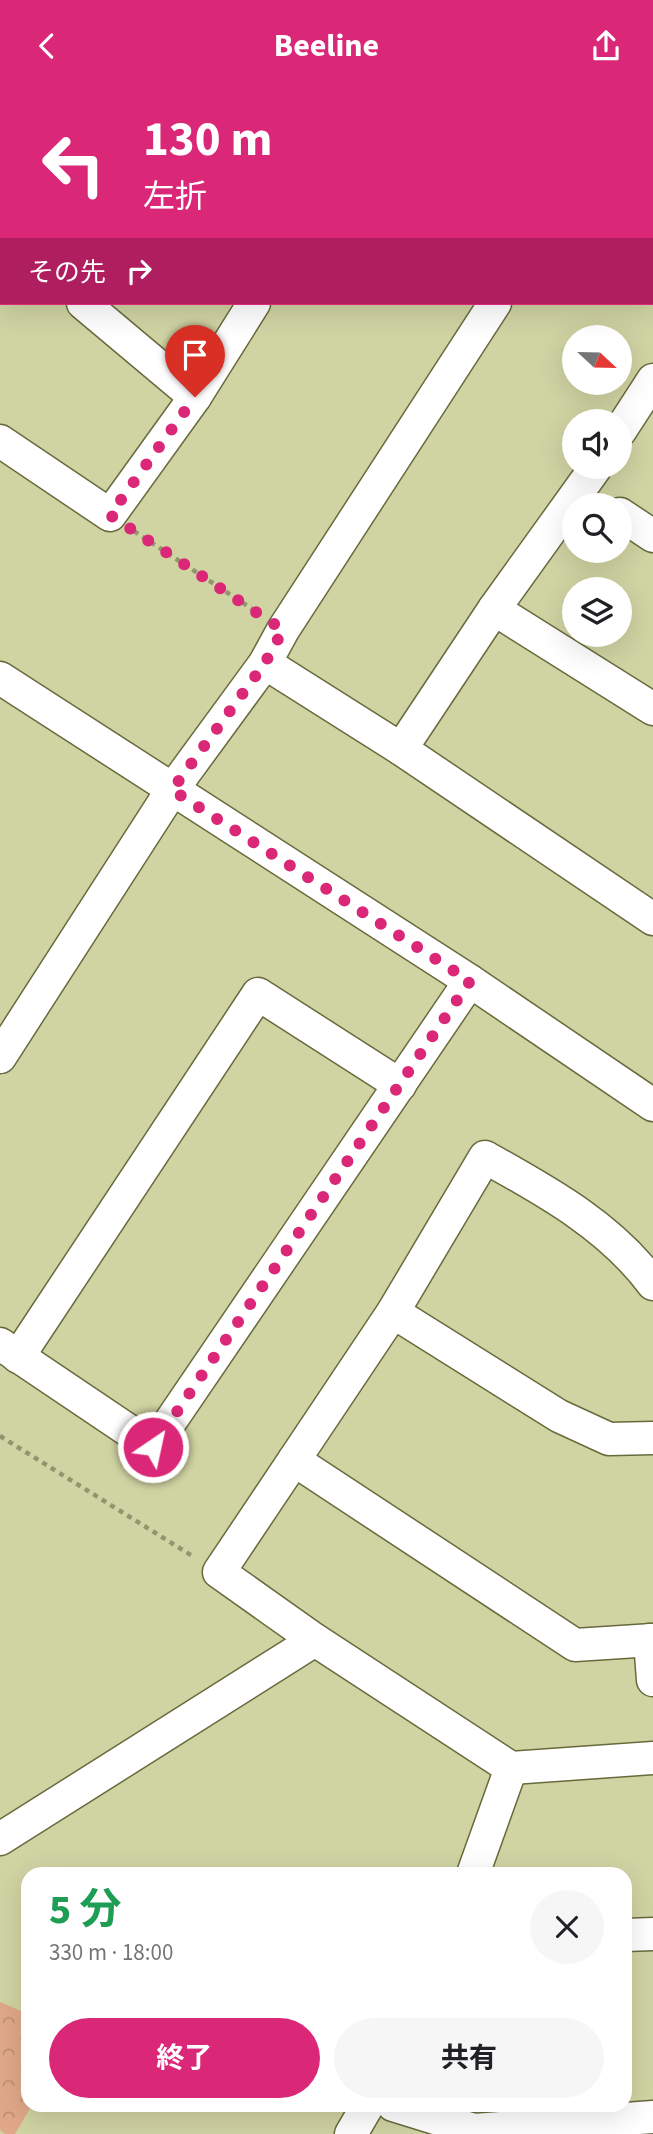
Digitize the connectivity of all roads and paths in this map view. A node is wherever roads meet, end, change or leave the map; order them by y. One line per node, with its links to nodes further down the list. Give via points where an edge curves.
1 (85, 305): 5 (street)
2 (253, 305): 5 (street)
3 (494, 305): 13 (street)
4 (653, 380): 6 (street)
5 (195, 397): 9 (street)
6 (632, 412)
7 (0, 441): 9 (street)
8 (594, 488): 12 (street)
9 (110, 515): 13 (path)
10 (632, 522): 11 (street)
11 (653, 536)
12 (494, 609): 16 (street); 17 (street)
13 (283, 630): 14 (street)
14 (265, 663): 17 (street); 18 (street)
15 (0, 678): 18 (street)
16 (653, 709)
17 (401, 749): 19 (street)
18 (172, 790): 20 (street); 21 (street)
19 (653, 919)
20 (470, 981): 22 (street); 23 (street)
21 (0, 1057)
22 (400, 1085): 26 (street, via 258,994); 26 (street, via 153,1447)
23 (653, 1105)
24 (653, 1284): 25 (street, via 640,1267 564,1201 485,1157)
25 (393, 1312): 28 (street, via 559,1416 609,1439); 29 (street)
26 (9, 1350)
27 (0, 1436): 30 (path)
28 (653, 1438)
29 (294, 1460): 30 (street); 32 (street, via 575,1645)
30 (219, 1572): 31 (street)
31 (315, 1640): 35 (street); 36 (street)
32 (652, 1640): 33 (street)
33 (653, 1680)
34 (653, 1758): 35 (street)
35 (511, 1768): 37 (street)
36 (0, 1839)
37 (476, 1867)
38 (653, 1934): 39 (street)
39 (632, 1935)
40 (364, 2112): 43 (street)
41 (416, 2112): 42 (street, via 474,2130)
42 (653, 2117)
43 (351, 2134)

